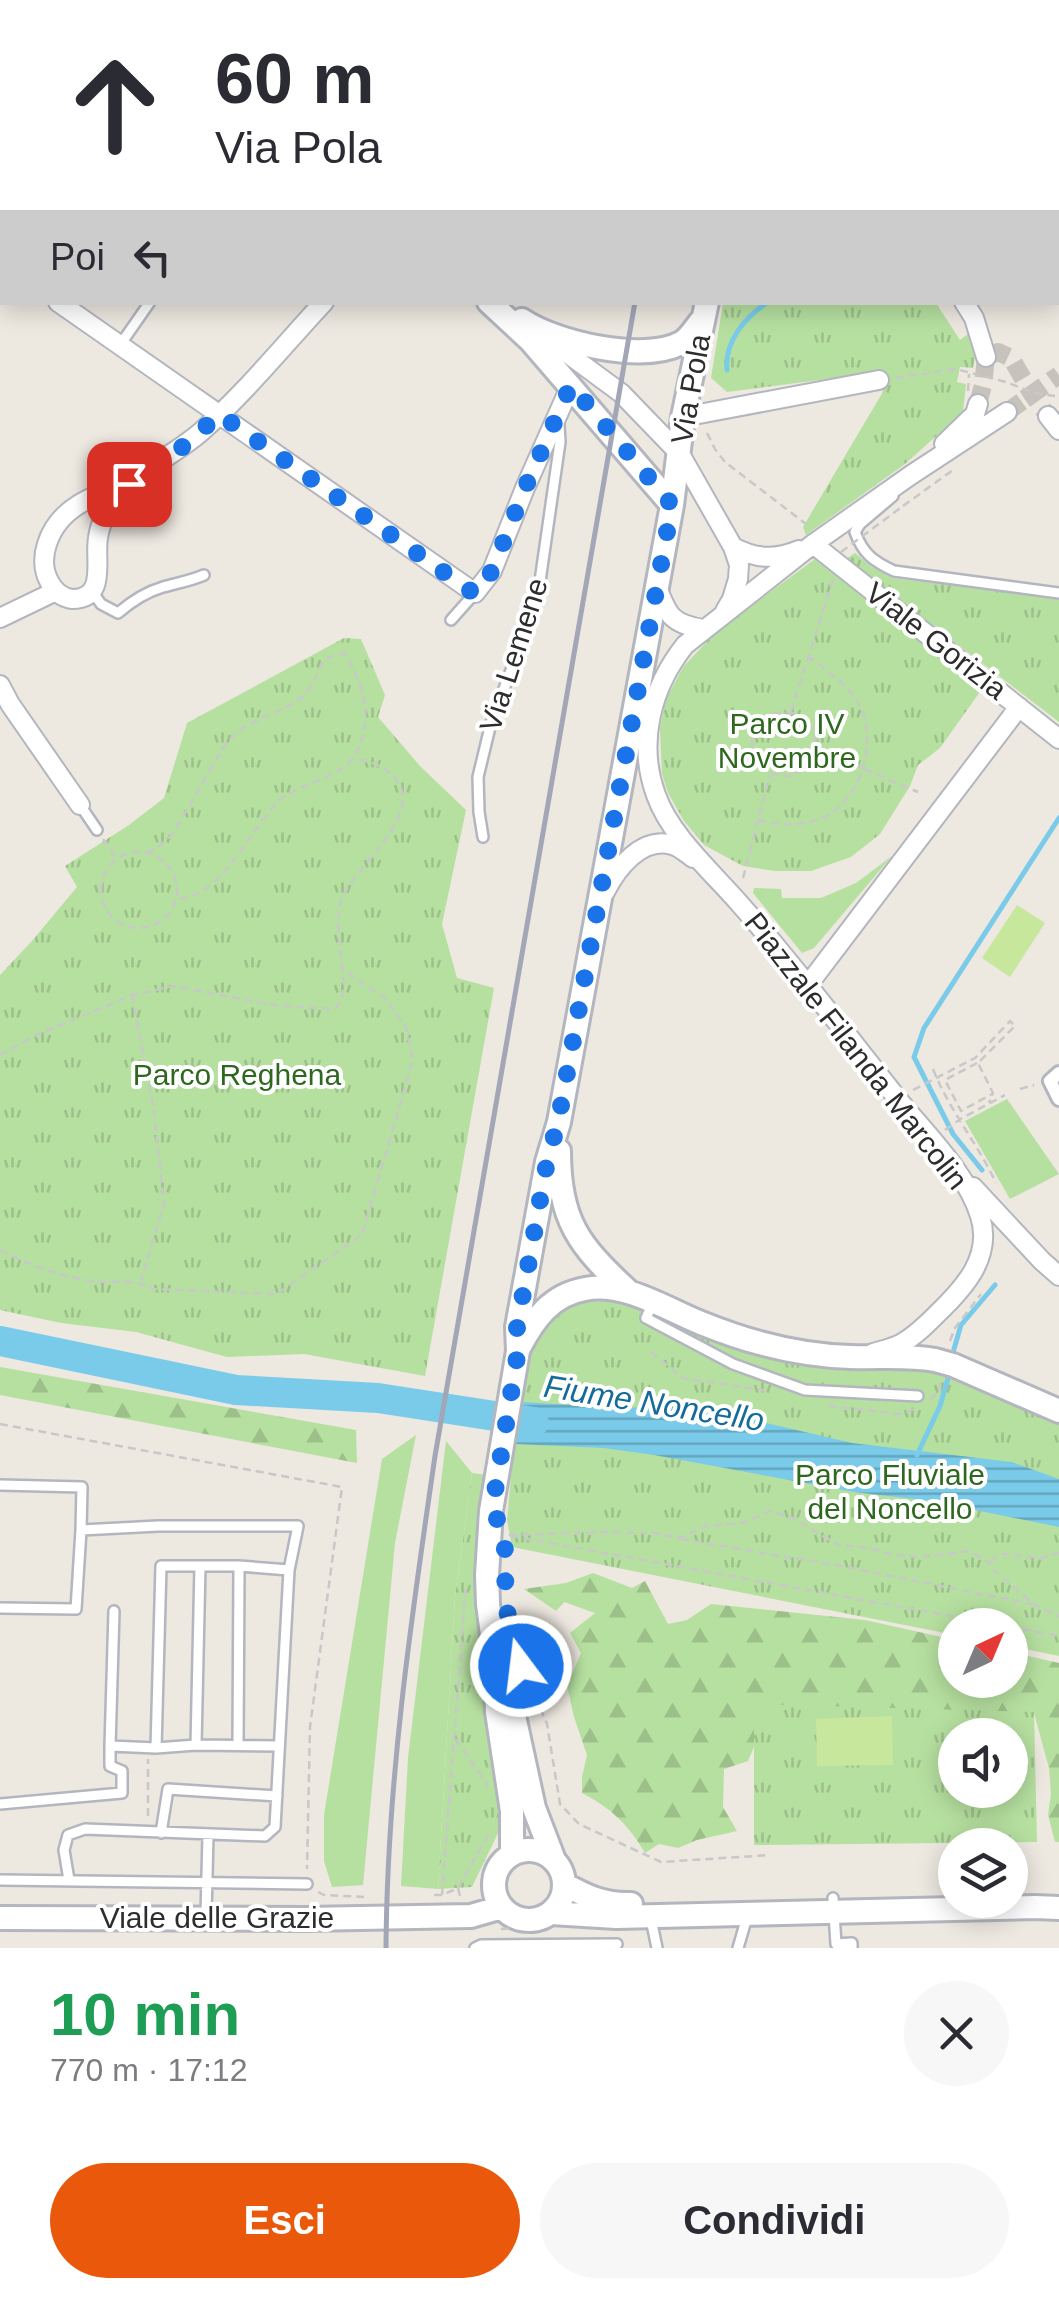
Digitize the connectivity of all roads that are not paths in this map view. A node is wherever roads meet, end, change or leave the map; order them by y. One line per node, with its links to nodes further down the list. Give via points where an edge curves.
1 (62, 305): 9 (street, Via Lemene)
2 (148, 305): 9 (lane)
3 (321, 305): 16 (street)
4 (496, 305): 12 (main road)
5 (498, 305): 8 (main road)
6 (705, 310): 8 (main road, via 684,342 656,352); 17 (main road, Via Pola)
7 (969, 310): 10 (street)
8 (538, 331): 18 (street, via 621,393)
9 (120, 345): 16 (street, Via Lemene)
10 (986, 357)
11 (879, 380): 17 (street)
12 (571, 385): 14 (street, Via Lemene); 21 (main road)
13 (978, 404): 19 (street)
14 (557, 412): 29 (street, Via Lemene, via 492,571); 39 (lane, Via Lemene, via 560,442 537,602 478,777)
15 (1004, 412): 19 (street)
16 (219, 414): 20 (street); 29 (street, Via Lemene)
17 (684, 417): 18 (main road, Via Pola)
18 (680, 454): 21 (main road, Via Pola); 23 (street)
19 (911, 475): 22 (street, Piazzale Filanda Marcolin); 28 (lane, via 855,532 876,562)
20 (129, 484): 26 (street, via 97,494 52,528 44,567); 27 (street, via 108,508 98,536)
21 (672, 505): 25 (main road, Via Pola)
22 (813, 544): 23 (street, via 766,558); 30 (street, Piazzale Filanda Marcolin); 35 (street, Viale Gorizia, via 840,557 875,594)
23 (734, 548): 30 (street, via 738,579)
24 (204, 574): 27 (lane, via 136,598 118,612)
25 (656, 587): 33 (street, via 678,623); 41 (main road, Via Pola)
26 (56, 591): 27 (street, via 72,599); 31 (street)
27 (92, 591)
28 (1059, 592)
29 (475, 594): 32 (lane)
30 (722, 615): 33 (street, Piazzale Filanda Marcolin)
31 (0, 618)
32 (451, 620)
33 (703, 630): 40 (street, Piazzale Filanda Marcolin, via 673,660 655,698 646,762 667,817)
34 (0, 685): 37 (street)
35 (1019, 706): 36 (street, Viale Gorizia); 42 (street)
36 (1059, 739)
37 (80, 805): 38 (lane)
38 (97, 830)
39 (483, 837)
40 (705, 867): 41 (street, Piazzale Filanda Marcolin, via 675,845 644,847 619,870); 42 (street, Piazzale Filanda Marcolin)
41 (598, 907): 45 (main road, Via Pola)
42 (808, 984): 46 (street, Piazzale Filanda Marcolin)
43 (1054, 1077): 44 (street)
44 (1059, 1099)
45 (558, 1122): 48 (main road, via 568,1216 587,1250); 51 (main road, Via Pola, via 517,1327)
46 (946, 1158): 47 (street); 50 (street, Piazzale Filanda Marcolin, via 982,1220 978,1262 960,1293 914,1335)
47 (1059, 1276)
48 (630, 1293): 49 (main road); 51 (main road, via 588,1288 567,1294 542,1311)
49 (654, 1303): 50 (main road, via 762,1344); 52 (lane, via 646,1318 672,1334 805,1390)
50 (853, 1357): 53 (main road, via 944,1362)
51 (516, 1362): 61 (main road, Via Pola, via 487,1575)
52 (918, 1396)
53 (1059, 1411)
54 (0, 1485): 55 (lane, via 82,1487)
55 (81, 1530): 58 (lane, via 298,1526); 59 (lane, via 76,1609)
56 (200, 1566): 57 (lane); 63 (lane); 66 (lane, via 161,1566)
57 (239, 1566): 58 (lane); 62 (lane)
58 (288, 1570): 65 (lane)
59 (0, 1608)
60 (114, 1610): 64 (lane)
61 (495, 1657): 71 (main road, Via Pola); 72 (main road, Via Pola)
62 (238, 1744): 63 (lane); 65 (lane)
63 (196, 1745): 66 (lane)
64 (110, 1746): 66 (lane); 68 (lane, via 110,1766 122,1771 122,1794)
65 (280, 1746): 67 (lane)
66 (152, 1748)
67 (277, 1796): 69 (lane, via 168,1789); 70 (lane, via 275,1827 265,1836)
68 (0, 1804)
69 (161, 1833): 70 (lane); 74 (lane, via 68,1835)
70 (208, 1834): 75 (lane)
71 (512, 1854): 72 (main road, via 534,1850); 78 (main road, via 498,1866)
72 (554, 1860): 77 (main road)
73 (0, 1880): 74 (lane)
74 (69, 1880): 75 (lane)
75 (206, 1882): 76 (lane); 90 (lane)
76 (307, 1884)
77 (564, 1884): 83 (main road, Viale delle Grazie, via 614,1904); 86 (main road)
78 (494, 1885): 82 (main road, Viale delle Grazie, via 466,1901); 84 (main road)
79 (1028, 1893): 80 (main road)
80 (1059, 1894)
81 (938, 1896): 83 (main road, Viale delle Grazie)
82 (433, 1902): 84 (main road, Viale delle Grazie, via 471,1916); 90 (main road, Viale delle Grazie)
83 (833, 1905): 85 (main road, Viale delle Grazie); 87 (main road, Viale delle Grazie); 96 (lane, via 836,1944)
84 (502, 1908): 86 (main road, Viale delle Grazie, via 530,1920)
85 (1059, 1908)
86 (551, 1913): 91 (main road, Viale delle Grazie)
87 (748, 1914): 88 (main road, Viale delle Grazie); 95 (lane)
88 (650, 1916): 91 (main road, Viale delle Grazie); 94 (lane)
89 (0, 1918): 90 (main road, Viale delle Grazie)
90 (206, 1918)
91 (616, 1918): 92 (lane)
92 (616, 1946): 93 (lane)
93 (475, 1948)
94 (657, 1948)
95 (738, 1948)
96 (852, 1948)

